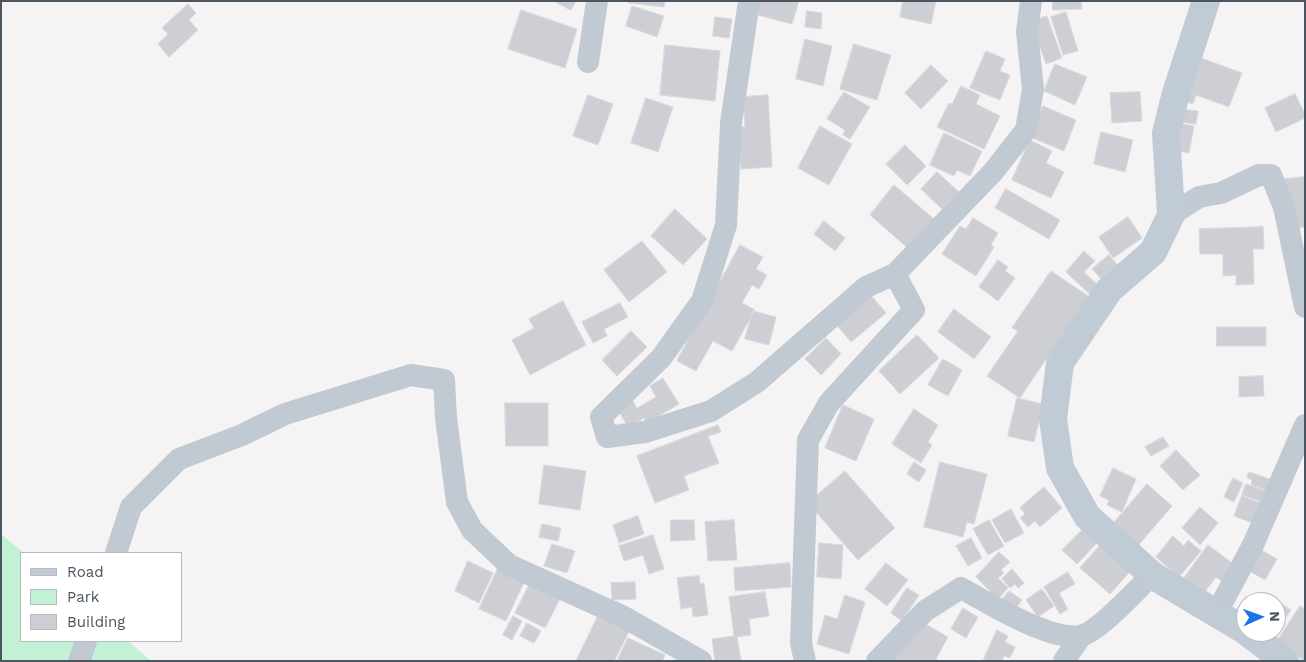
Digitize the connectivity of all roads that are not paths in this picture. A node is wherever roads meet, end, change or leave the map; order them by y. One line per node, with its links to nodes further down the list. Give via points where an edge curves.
1 (597, 1): 5 (street)
2 (749, 1): 7 (street, via 731,123 726,225 702,301 661,358 601,417 607,437 645,432 711,411 757,382 866,287)
3 (1031, 1): 7 (street, via 1027,32 1033,89 1026,130 992,172)
4 (1206, 1): 6 (street, via 1166,133)
5 (588, 62)
6 (1171, 215): 8 (street, via 1199,197 1221,193 1259,176 1271,175 1284,207); 11 (street, via 1153,252 1109,290 1060,362 1053,419 1060,468 1087,516)
7 (895, 274): 19 (street, via 914,310 829,403 808,440 801,643)
8 (1305, 307)
9 (1305, 425): 12 (street, via 1254,544)
10 (116, 552): 18 (street, via 131,507 179,459 242,435 284,414 411,375 444,380 457,502 472,530 509,564 624,616)
11 (1152, 575): 12 (street); 14 (street, via 1100,625)
12 (1216, 614): 13 (street)
13 (1236, 625)
14 (1081, 636): 20 (street, via 1064,636 1033,626 961,588 926,611); 21 (street)
15 (86, 642): 17 (street)
16 (1261, 642): 22 (street)
17 (79, 661)
18 (701, 661)
19 (805, 661)
20 (877, 661)
21 (1064, 661)
22 (1285, 661)

